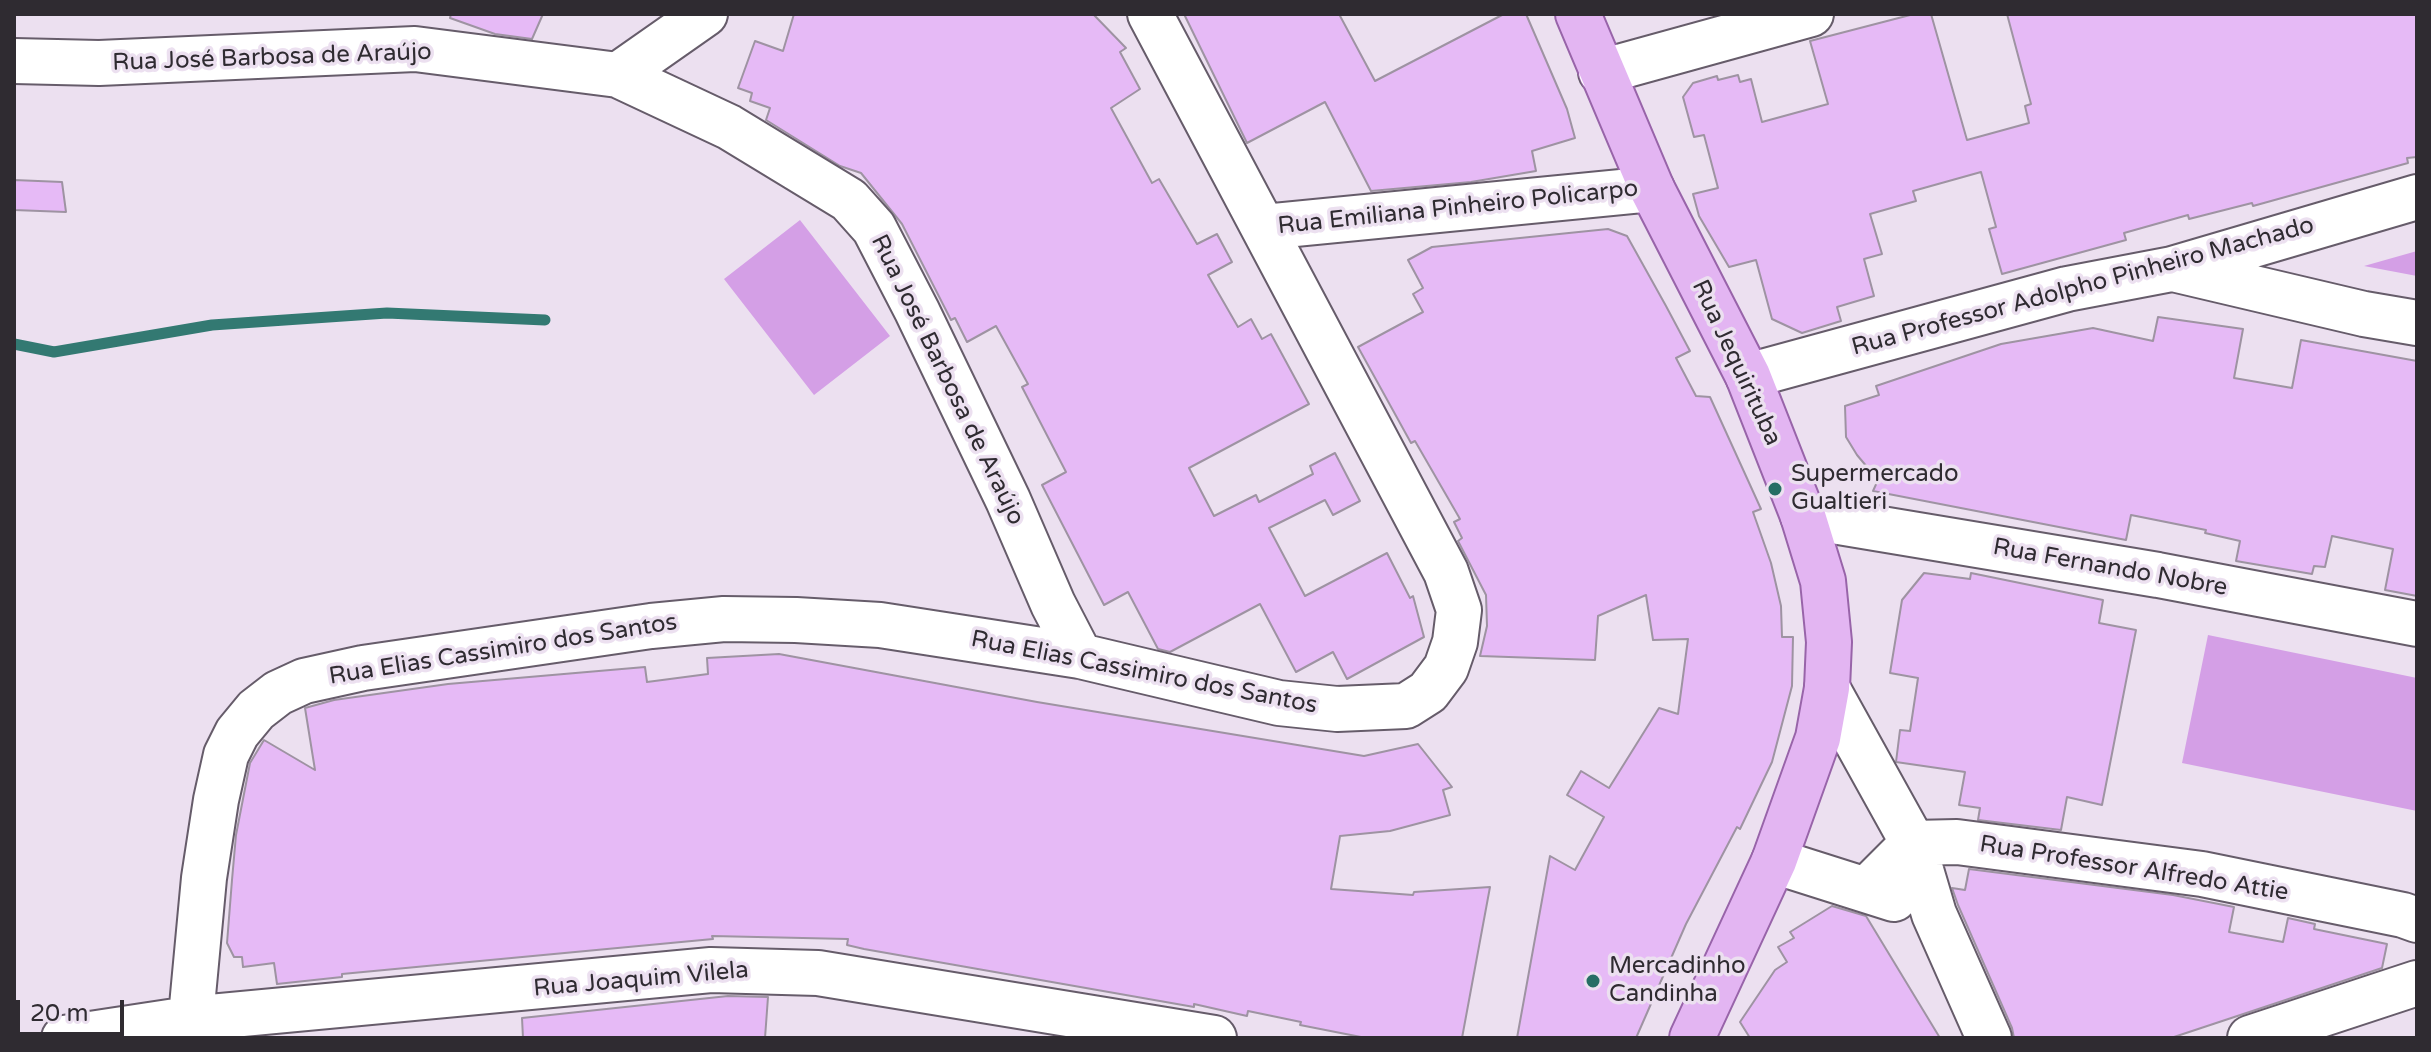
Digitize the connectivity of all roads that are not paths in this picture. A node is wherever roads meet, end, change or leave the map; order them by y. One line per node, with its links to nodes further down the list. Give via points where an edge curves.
1 (705, 14): 7 (street)
2 (1150, 14): 10 (street, Rua Elias Cassimiro dos Santos)
3 (1578, 14): 6 (main road, Rua Jequirituba)
4 (1811, 14): 6 (street)
5 (14, 61): 7 (street, Rua José Barbosa de Araújo, via 99,63 415,49)
6 (1601, 72): 8 (main road, Rua Jequirituba)
7 (618, 75): 16 (street, Rua José Barbosa de Araújo, via 729,127 849,200 874,228)
8 (1652, 189): 10 (street, Rua Emiliana Pinheiro Policarpo); 13 (main road, Rua Jequirituba)
9 (2417, 197): 11 (street, Rua Professor Adolpho Pinheiro Machado)
10 (1264, 227): 16 (street, Rua Elias Cassimiro dos Santos, via 1446,572 1459,610 1446,668 1428,692 1406,706 1337,709 1279,703)
11 (2172, 269): 12 (street); 13 (street, Rua Professor Adolpho Pinheiro Machado, via 2067,289)
12 (2417, 323)
13 (1748, 376): 14 (main road, Rua Jequirituba)
14 (1803, 516): 15 (street, Rua Fernando Nobre); 17 (main road, Rua Jequirituba, via 1823,581)
15 (2417, 624)
16 (1080, 656): 24 (street, Rua Elias Cassimiro dos Santos, via 880,625 724,619 408,661 304,681 256,710 226,755 204,878)
17 (1827, 688): 18 (street); 19 (main road, Rua Jequirituba, via 1818,738)
18 (1913, 843): 20 (street); 21 (street); 22 (street, Rua Professor Alfredo Attie, via 1957,842 2202,874)
19 (1774, 861): 20 (street); 27 (main road, Rua Jequirituba)
20 (1867, 889): 21 (street)
21 (1934, 914): 28 (street)
22 (2417, 920)
23 (2417, 983): 29 (street)
24 (189, 1029): 25 (street, Rua Joaquim Vilela); 26 (street, Rua Joaquim Vilela, via 742,969 818,973)
25 (64, 1038)
26 (1214, 1038)
27 (1692, 1038)
28 (1989, 1038)
29 (2250, 1038)

